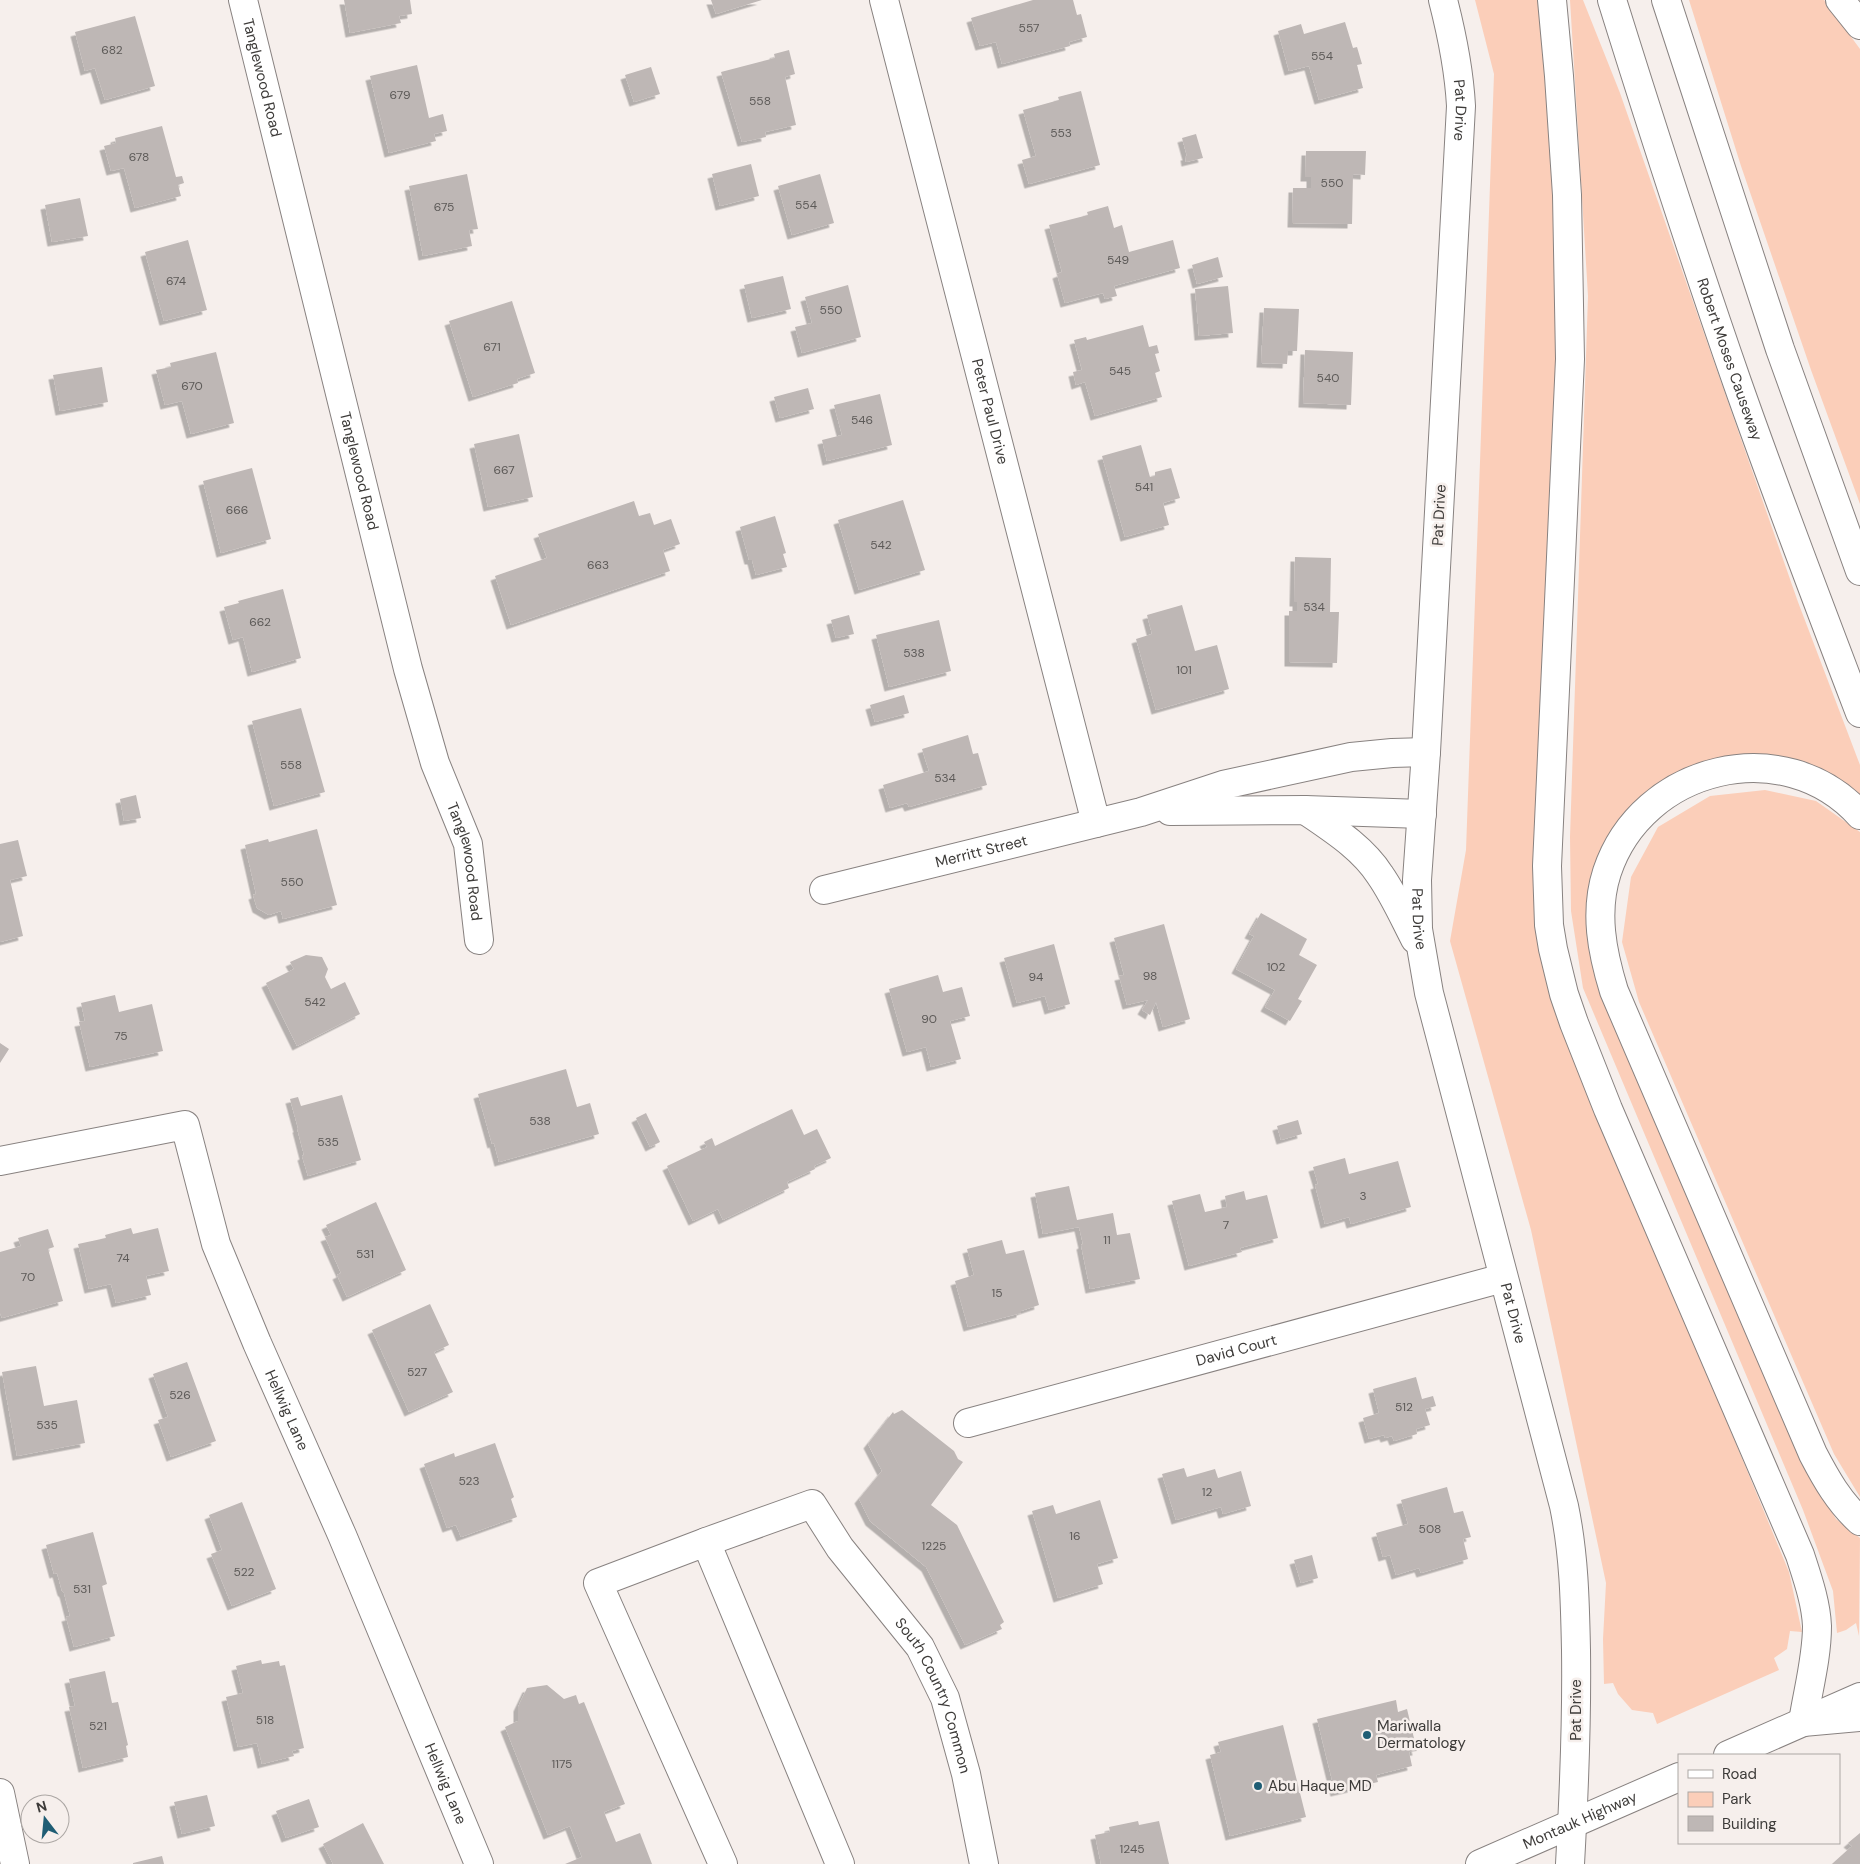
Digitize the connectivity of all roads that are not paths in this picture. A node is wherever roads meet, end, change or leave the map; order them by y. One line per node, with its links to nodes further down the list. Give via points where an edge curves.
1 (243, 0): 18 (main road, Tanglewood Road, via 408,669 435,763 468,844)
2 (884, 0): 16 (main road, Peter Paul Drive)
3 (1443, 0): 11 (main road, Pat Drive, via 1456,52 1461,106)
4 (1552, 0): 27 (main road, via 1567,195 1570,360 1547,866 1549,925 1564,994 1593,1070 1806,1574 1817,1625)
5 (1612, 0): 10 (main road, Robert Moses Causeway, via 1737,382)
6 (1666, 0): 9 (main road, via 1780,349)
7 (1840, 0): 8 (main road)
8 (1860, 25)
9 (1860, 571)
10 (1860, 713)
11 (1426, 752): 13 (main road, Merritt Street, via 1392,752 1331,761 1223,785); 14 (main road, Pat Drive)
12 (1304, 810): 13 (main road, Merritt Street); 14 (main road, Merritt Street); 19 (main road, via 1337,832 1380,874)
13 (1141, 812): 16 (main road, Merritt Street)
14 (1422, 814): 19 (main road, Pat Drive, via 1417,904)
15 (1860, 815): 23 (main road, via 1827,788 1789,772 1742,767 1695,779 1655,802 1626,834 1607,872 1600,913 1603,952 1614,991 1813,1454 1834,1491)
16 (1096, 823): 17 (main road, Merritt Street)
17 (824, 890)
18 (479, 940)
19 (1421, 949): 21 (main road, Pat Drive)
20 (0, 1161): 33 (main road, Hellwig Lane, via 185,1125 216,1244)
21 (1503, 1278): 22 (main road, David Court); 31 (main road, Pat Drive, via 1570,1539 1577,1720)
22 (968, 1423)
23 (1860, 1521)
24 (706, 1542): 34 (main road, via 598,1583); 35 (main road); 36 (main road, South Country Common, via 812,1504 840,1548 920,1647 946,1698 966,1774)
25 (1860, 1697): 27 (main road)
26 (1860, 1717): 27 (main road)
27 (1803, 1722): 28 (main road)
28 (1730, 1754)
29 (1678, 1777): 31 (main road, Montauk Highway)
30 (0, 1793): 32 (main road)
31 (1573, 1823): 37 (main road, Montauk Highway); 38 (main road, Pat Drive)
32 (15, 1864)
33 (479, 1864)
34 (723, 1864)
35 (840, 1864)
36 (984, 1864)
37 (1480, 1864)
38 (1570, 1864)

